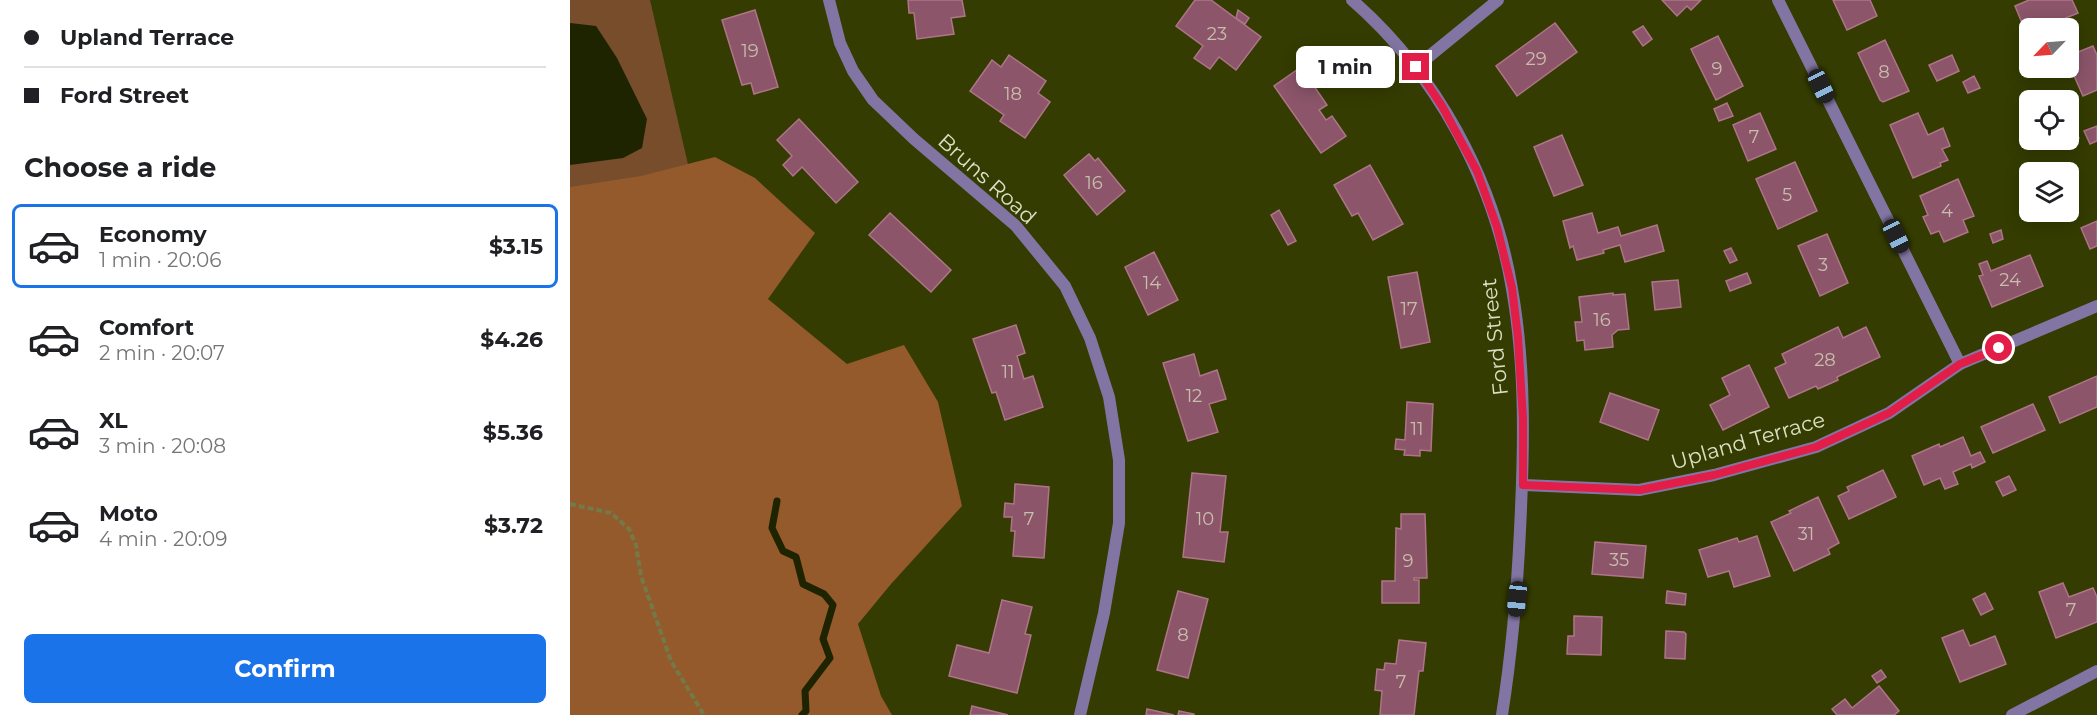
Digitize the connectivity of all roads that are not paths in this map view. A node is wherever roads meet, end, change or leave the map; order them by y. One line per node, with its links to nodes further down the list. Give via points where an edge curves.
1 (829, 0): 10 (street, Bruns Road, via 840,43 873,100 1016,226 1065,286 1090,338 1108,397 1119,460 1119,523 1104,613)
2 (1352, 0): 5 (street, Ford Street)
3 (1498, 0): 5 (street)
4 (1778, 0): 7 (street)
5 (1416, 67): 8 (street, Ford Street, via 1477,171 1497,227 1512,288 1518,337)
6 (2097, 306): 7 (street, Upland Terrace)
7 (1960, 364): 8 (street, Upland Terrace, via 1889,413 1816,447 1640,490)
8 (1523, 485): 11 (street, Ford Street, via 1517,599)
9 (2097, 671): 12 (street)
10 (1080, 715)
11 (1502, 715)
12 (2012, 715)

